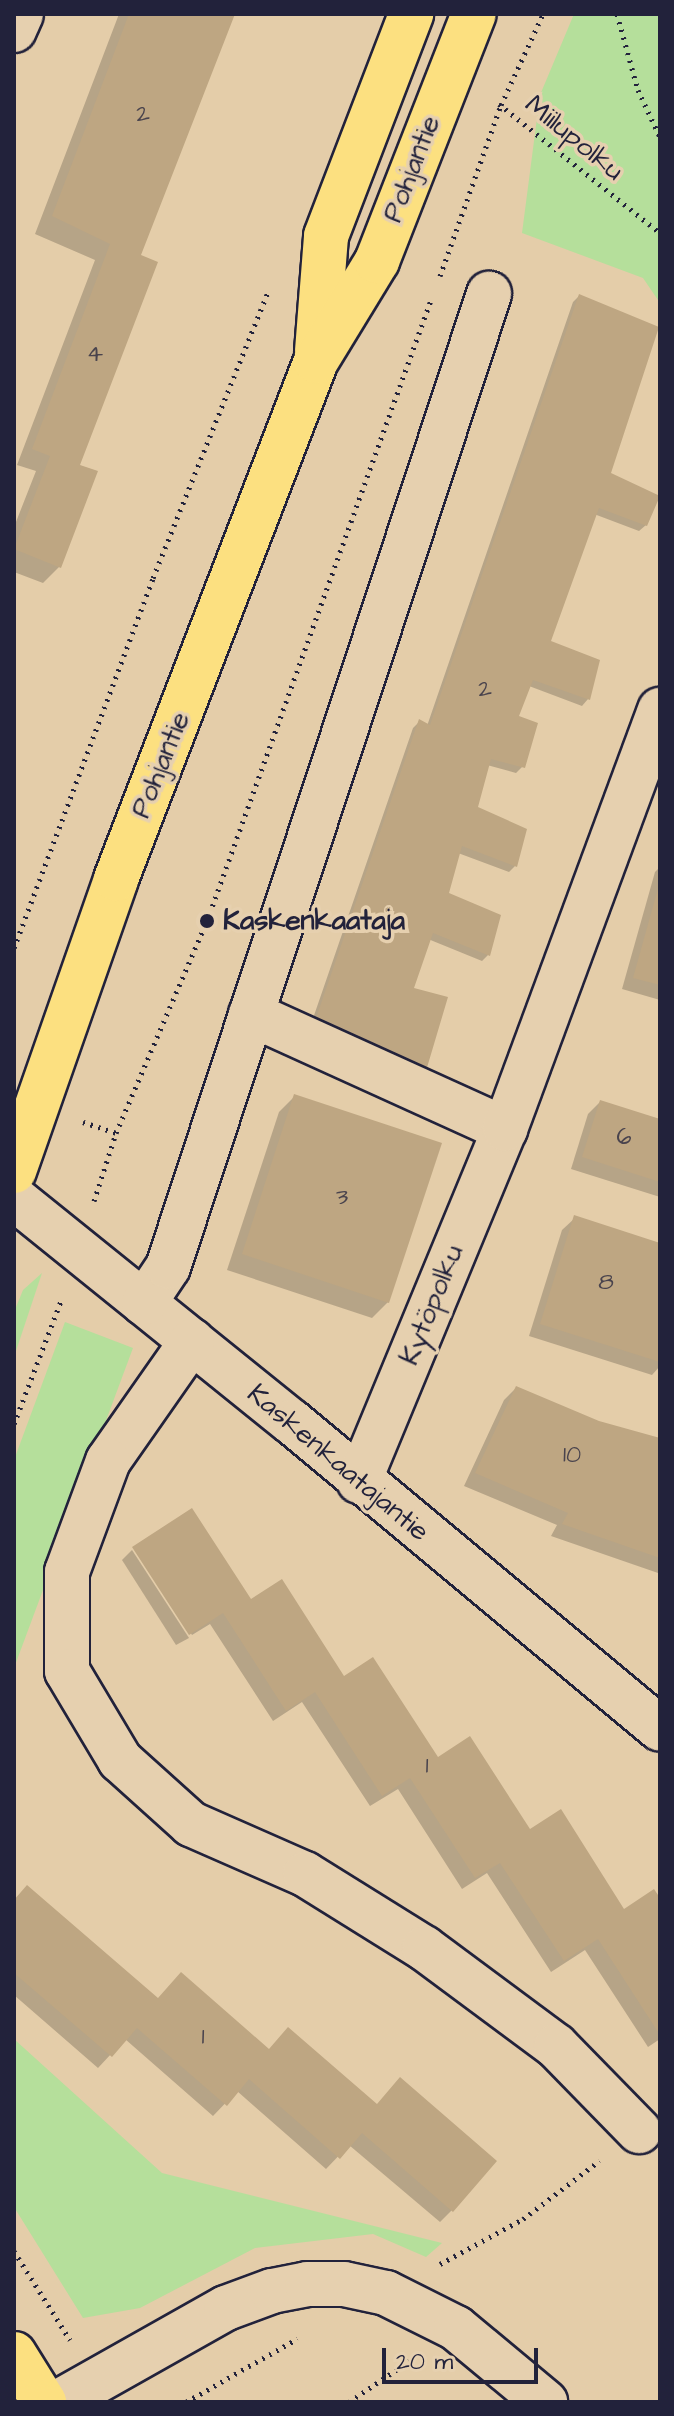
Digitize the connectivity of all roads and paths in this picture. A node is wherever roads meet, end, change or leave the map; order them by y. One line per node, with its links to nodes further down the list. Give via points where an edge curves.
1 (21, 14): 6 (street)
2 (411, 14): 12 (main road, Pohjantie, via 326,236)
3 (474, 14): 12 (main road, Pohjantie, via 377,261)
4 (543, 14): 7 (path)
5 (617, 14): 8 (path, via 638,90)
6 (14, 30)
7 (501, 105): 9 (path, Miilupolku); 19 (path, via 207,921 116,1133)
8 (660, 137)
9 (660, 233)
10 (270, 287): 14 (path, via 153,578)
11 (489, 294): 15 (street)
12 (316, 361): 17 (main road, Pohjantie, via 116,879)
13 (660, 710): 16 (street, Kytöpolku)
14 (14, 948)
15 (251, 1014): 16 (street); 20 (street, via 168,1267)
16 (505, 1129): 23 (street, Kytöpolku)
17 (14, 1171)
18 (14, 1198): 19 (street, Kaskenkaatajantie)
19 (78, 1250): 20 (street, Kaskenkaatajantie); 22 (path)
20 (144, 1303): 21 (street, Kaskenkaatajantie)
21 (192, 1341): 23 (street, Kaskenkaatajantie); 25 (street, via 108,1461 97,1489 67,1572 67,1671 120,1760 191,1824 305,1874 424,1948 556,2046)
22 (14, 1424)
23 (359, 1481): 24 (street, Kaskenkaatajantie)
24 (660, 1729)
25 (639, 2131): 27 (path, via 523,2219)
26 (14, 2251): 31 (path)
27 (386, 2293): 28 (street); 31 (street, via 344,2284 272,2291 226,2308)
28 (456, 2328): 34 (path); 35 (street)
29 (308, 2333): 33 (path)
30 (14, 2354): 32 (main road)
31 (76, 2392)
32 (44, 2402)
33 (186, 2402)
34 (349, 2402)
35 (545, 2402)

